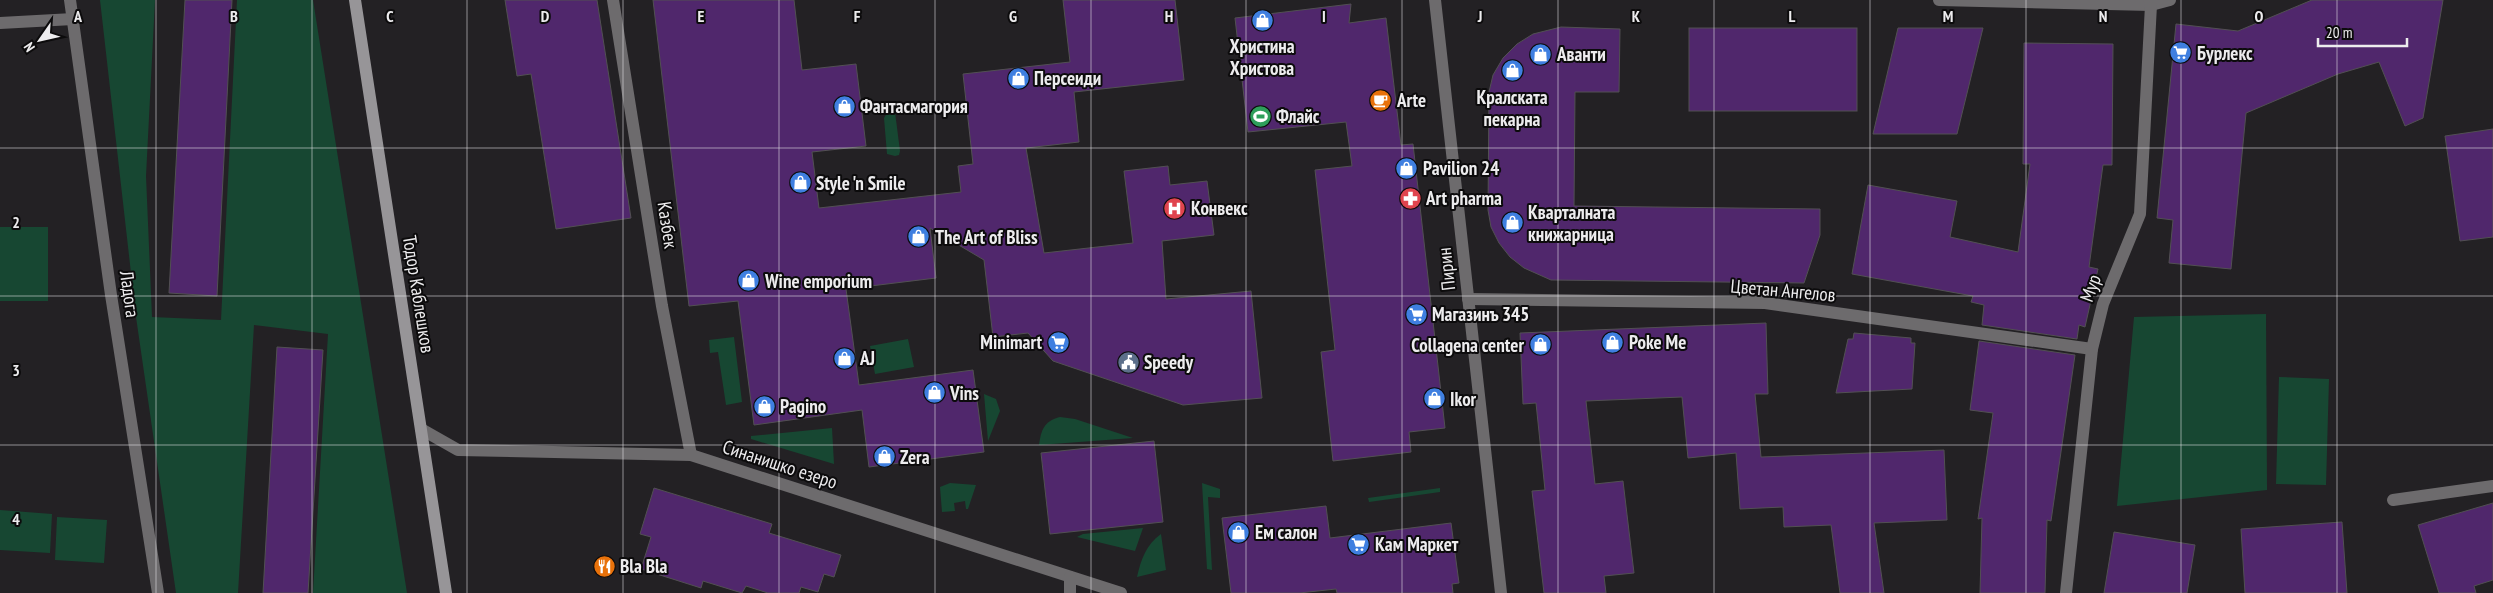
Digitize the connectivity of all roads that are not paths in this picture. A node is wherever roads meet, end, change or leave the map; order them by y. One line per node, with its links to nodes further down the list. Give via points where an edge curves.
1 (70, 0): 8 (street, Ладога)
2 (355, 0): 12 (main road, Тодор Каблешков)
3 (613, 0): 13 (street, Казбек, via 662,306)
4 (1435, 0): 10 (street, Пирин)
5 (1939, 0): 7 (street)
6 (2170, 0): 7 (street)
7 (2150, 2): 11 (street, Мур, via 2140,214 2103,304)
8 (73, 19): 9 (street); 17 (street, Ладога, via 111,295)
9 (0, 23)
10 (1468, 299): 11 (street, Цветан Ангелов, via 1765,304); 21 (street, Пирин)
11 (2092, 350): 22 (street, Мур)
12 (421, 430): 13 (street, Синанишко езеро, via 458,450); 18 (main road, Тодор Каблешков)
13 (691, 455): 16 (street, Синанишко езеро)
14 (2493, 486): 15 (street)
15 (2393, 500)
16 (1070, 577): 19 (street); 20 (street, Синанишко езеро)
17 (158, 593)
18 (446, 593)
19 (1070, 593)
20 (1121, 593)
21 (1501, 593)
22 (2066, 593)

